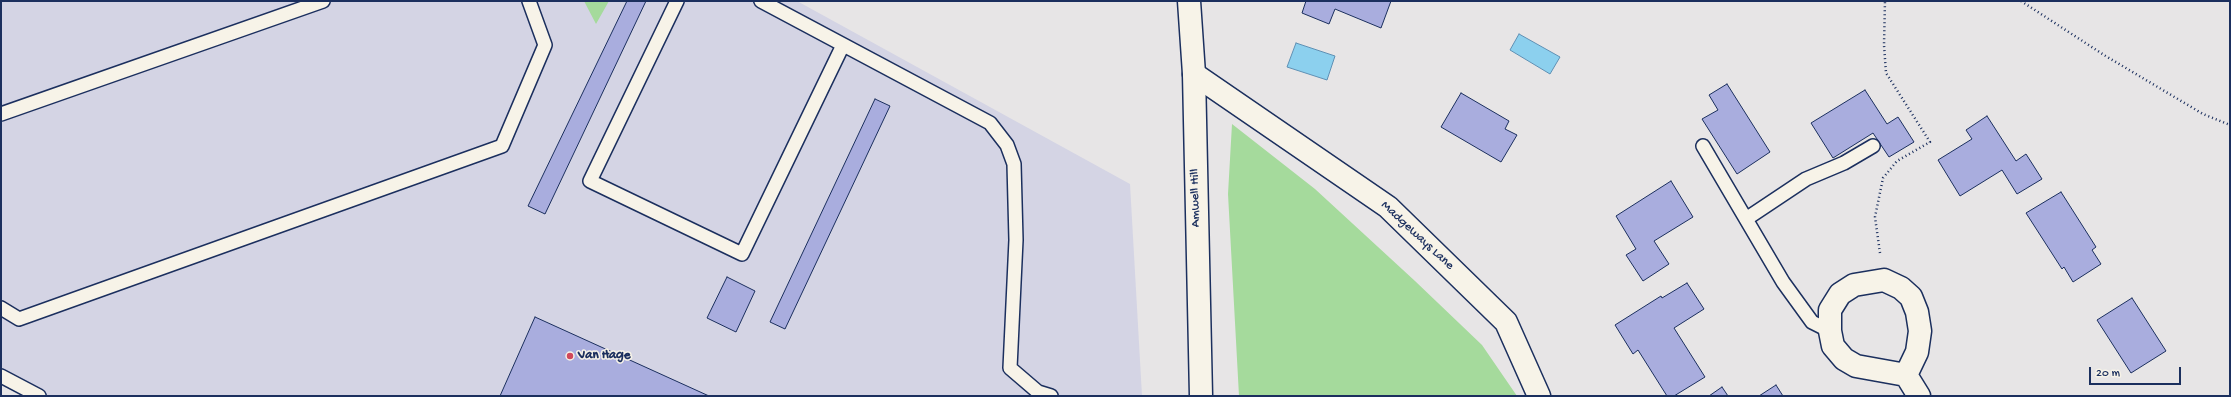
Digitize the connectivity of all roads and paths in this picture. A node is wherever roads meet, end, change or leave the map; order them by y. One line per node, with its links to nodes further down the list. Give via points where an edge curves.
1 (323, 1): 10 (lane)
2 (529, 1): 16 (lane, via 544,44 502,146 19,319)
3 (677, 1): 8 (lane, via 590,181 742,254)
4 (761, 1): 8 (lane)
5 (1189, 1): 9 (street, Amwell Hill)
6 (1885, 1): 15 (path, via 1886,72 1930,142 1897,161 1884,178 1875,217)
7 (2020, 1): 11 (path, via 2203,114)
8 (843, 45): 21 (lane, via 990,123 1007,145 1014,164 1016,240 1010,368 1038,392)
9 (1194, 74): 22 (street, Amwell Hill); 23 (street, Madgeways Lane, via 1388,207 1506,322)
10 (1, 114)
11 (2230, 125)
12 (1703, 146): 14 (lane)
13 (1873, 146): 14 (lane, via 1844,163 1806,179)
14 (1746, 219): 17 (lane, via 1783,282 1812,322)
15 (1884, 280): 17 (street, via 1854,285 1840,294 1830,310); 18 (street, via 1901,288 1911,297 1917,312 1920,331 1917,352)
16 (1, 308)
17 (1830, 331): 18 (street, via 1833,346 1844,359 1856,366)
18 (1906, 375): 24 (street)
19 (1, 376): 20 (lane)
20 (39, 396)
21 (1051, 396)
22 (1201, 396)
23 (1539, 396)
24 (1919, 396)

